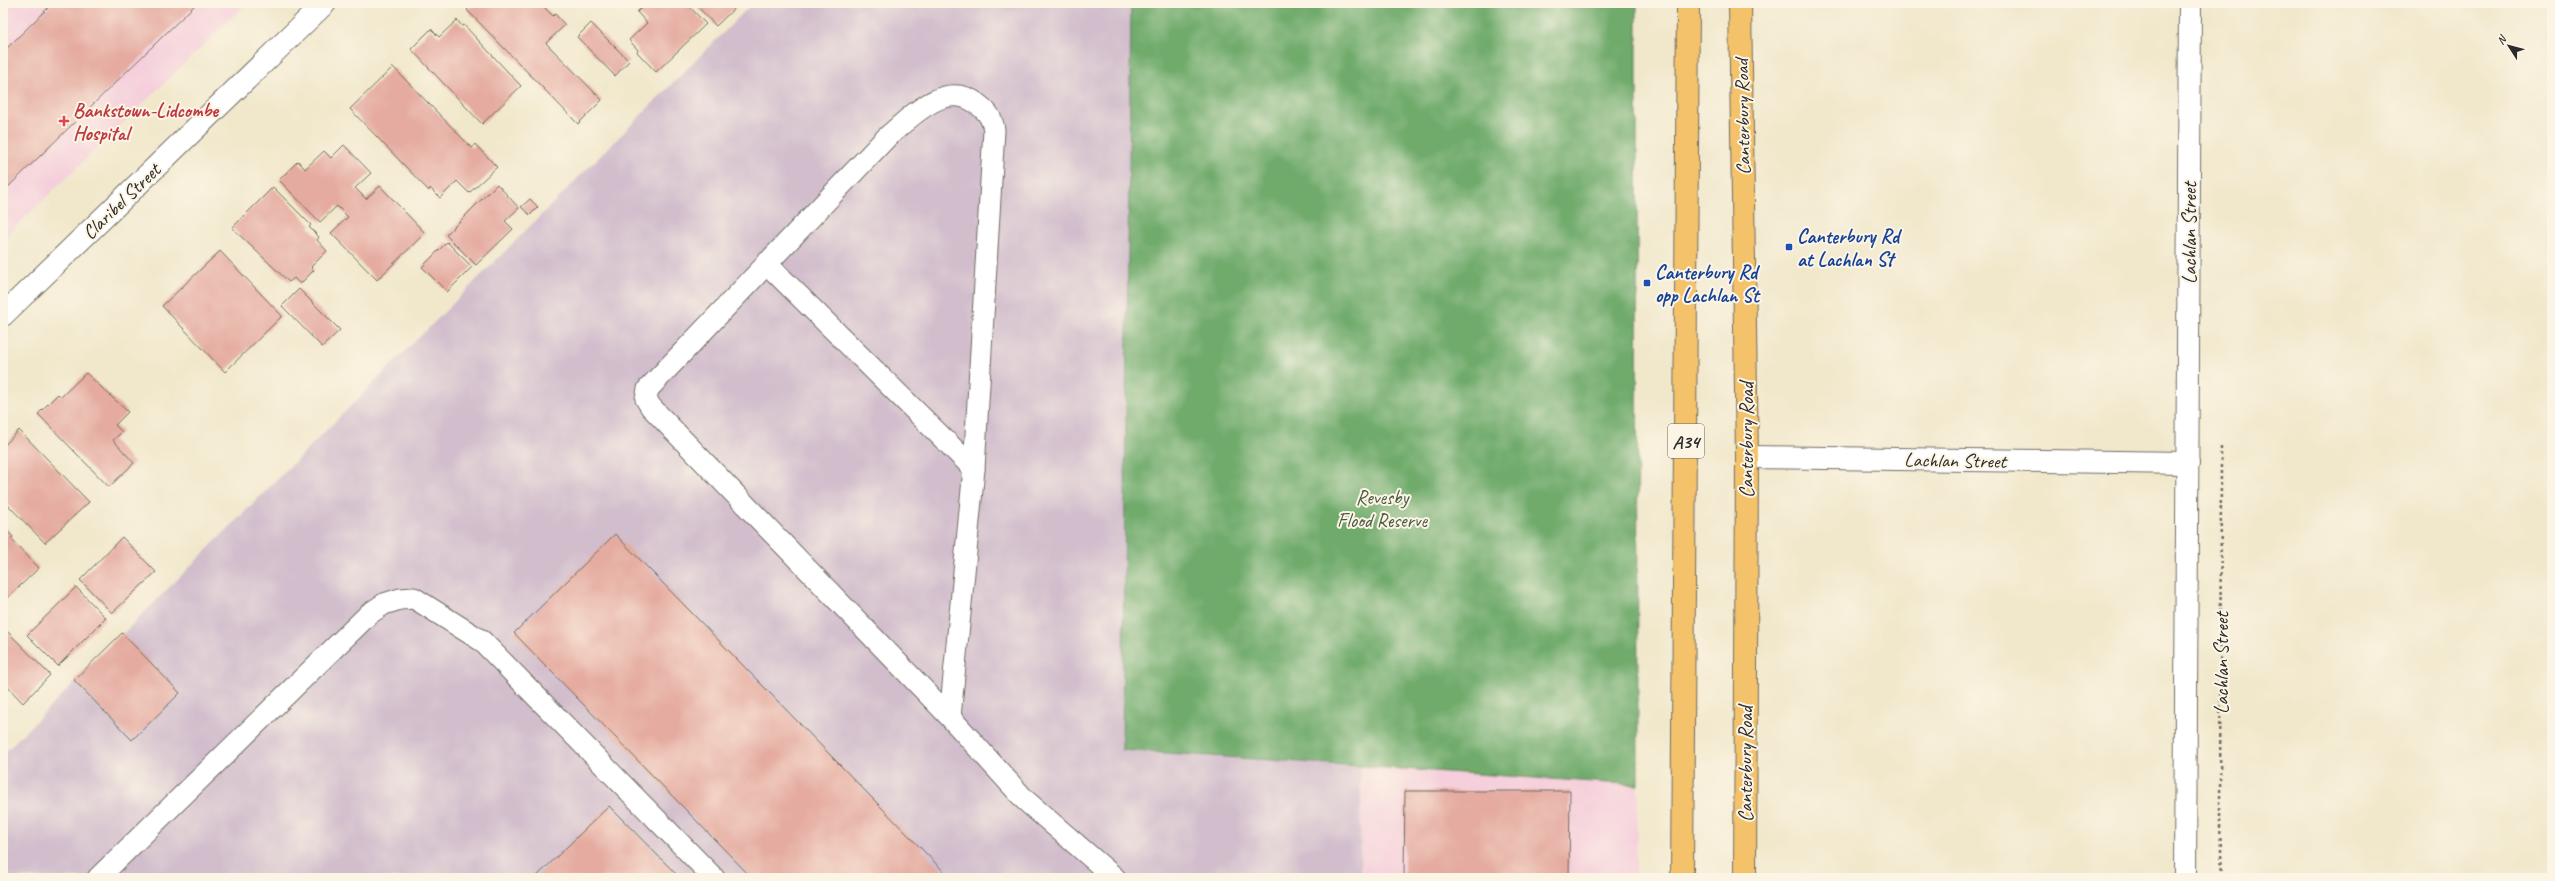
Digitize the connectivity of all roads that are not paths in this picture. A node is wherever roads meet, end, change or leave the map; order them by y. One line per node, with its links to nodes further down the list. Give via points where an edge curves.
1 (325, 3): 6 (street, Claribel Street)
2 (1688, 3): 14 (highway, A34)
3 (1740, 3): 7 (highway, Canterbury Road)
4 (2190, 3): 8 (street, Lachlan Street)
5 (766, 263): 9 (lane); 9 (lane, via 887,137 926,104 951,95 969,98 986,110 992,120 994,150); 10 (lane, via 648,389 646,399 650,407)
6 (3, 316)
7 (1747, 457): 8 (street, Lachlan Street); 15 (highway, Canterbury Road)
8 (2188, 463): 16 (street, Lachlan Street)
9 (974, 468): 10 (lane)
10 (950, 718): 13 (lane, via 1025,800)
11 (98, 878): 12 (lane, via 369,614 384,604 414,598 482,642)
12 (714, 878)
13 (1115, 878)
14 (1682, 878)
15 (1745, 878)
16 (2185, 878)

